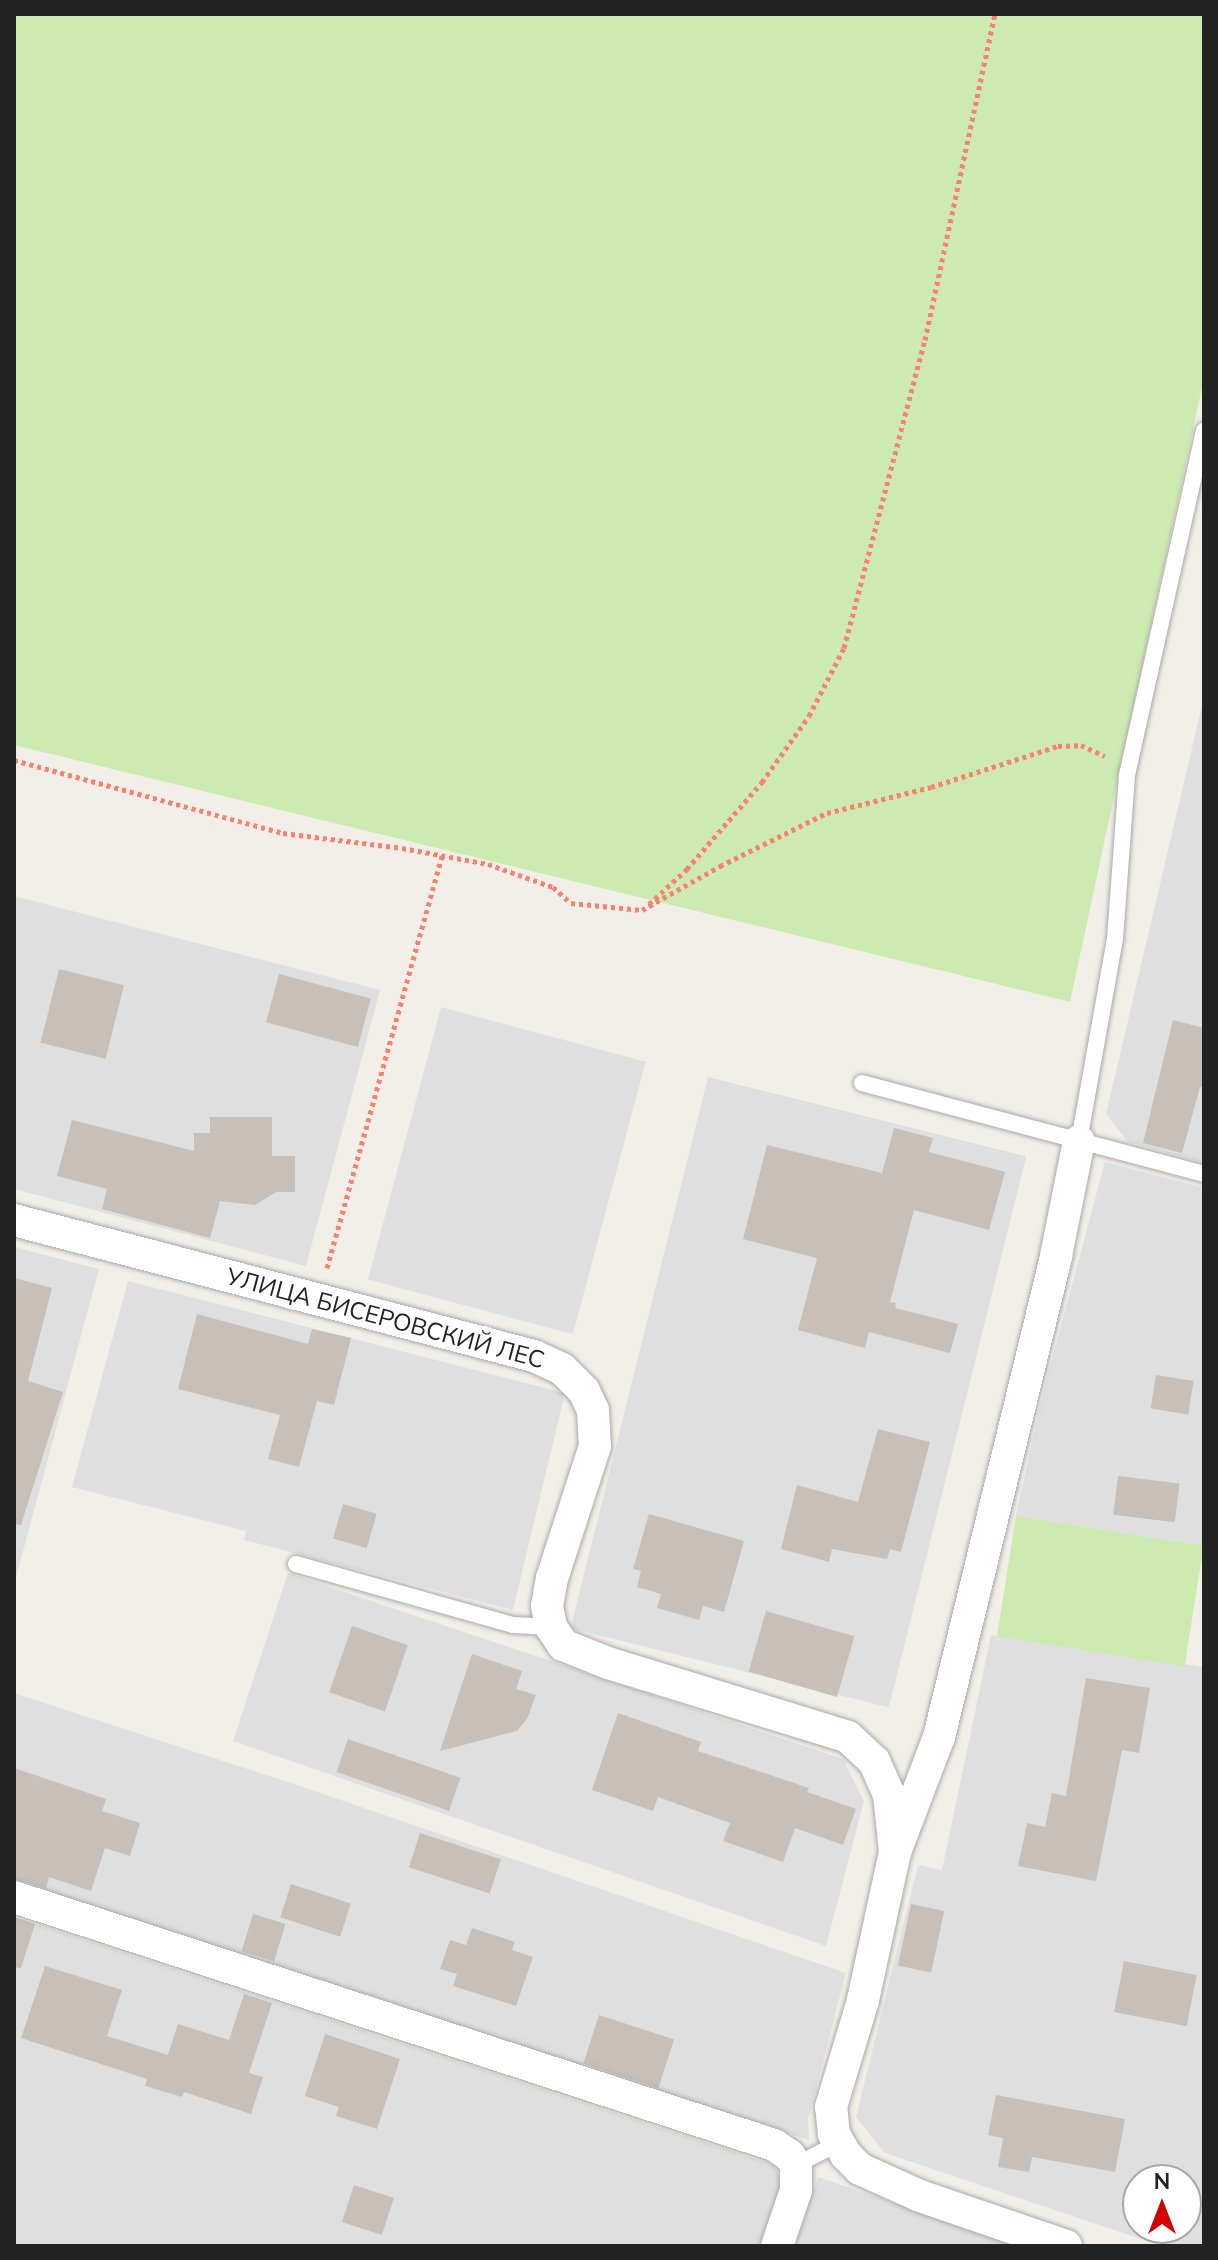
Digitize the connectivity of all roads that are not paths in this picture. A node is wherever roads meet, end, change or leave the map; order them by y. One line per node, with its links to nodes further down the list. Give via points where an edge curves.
1 (1204, 431): 3 (lane, via 1127,775 1115,939)
2 (862, 1083): 3 (lane)
3 (1079, 1141): 4 (lane); 8 (street, via 939,1737)
4 (1204, 1174)
5 (14, 1220): 7 (street, УЛИЦА БИСЕРОВСКИЙ ЛЕС, via 534,1356 562,1369 584,1391 593,1410 595,1446 552,1578 547,1606)
6 (296, 1564): 7 (lane, via 513,1625)
7 (551, 1627): 8 (street, via 563,1645 608,1663 848,1737 874,1761 889,1794)
8 (895, 1852): 10 (street, via 863,2000 831,2107)
9 (14, 1897): 11 (street, via 774,2145)
10 (839, 2143): 11 (lane); 13 (street, via 860,2169 920,2196)
11 (796, 2165): 12 (street, via 796,2190)
12 (777, 2246)
13 (1066, 2246)

